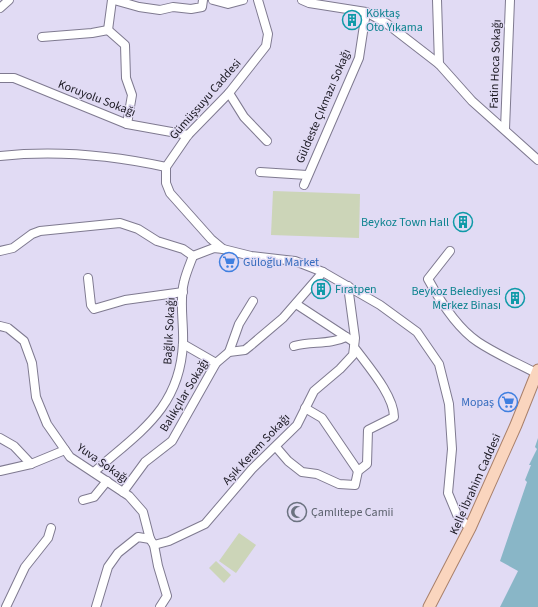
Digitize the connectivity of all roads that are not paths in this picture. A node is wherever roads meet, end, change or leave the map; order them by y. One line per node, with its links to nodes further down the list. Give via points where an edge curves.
1 (9, 0): 10 (street)
2 (113, 0): 3 (street, via 160,10 173,6 191,10 202,7); 12 (street)
3 (203, 0)
4 (213, 0): 5 (street, via 228,4)
5 (243, 0)
6 (258, 0): 16 (street, Gümüşsuyu Caddesi, via 268,34 266,46)
7 (438, 0): 14 (street)
8 (510, 0): 18 (street, Fatin Hoca Sokağı)
9 (308, 1): 11 (street)
10 (0, 8)
11 (366, 12): 14 (street, via 386,23); 25 (street, Güldeste Çıkmazı Sokağı, via 359,58)
12 (108, 30): 13 (street); 17 (street, via 125,46 125,70 132,95)
13 (42, 37)
14 (439, 64): 18 (street, via 472,101)
15 (0, 78): 17 (street, Koruyolu Sokağı, via 14,78)
16 (228, 93): 19 (street, Gümüşsuyu Caddesi); 20 (street, via 244,117)
17 (127, 124): 19 (street, Koruyolu Sokağı)
18 (505, 130): 22 (street)
19 (188, 135): 23 (street, Gümüşsuyu Caddesi)
20 (267, 141)
21 (0, 156): 23 (street, via 28,153 80,154 122,158)
22 (538, 160)
23 (166, 167): 27 (street, via 166,184 170,193)
24 (260, 172): 25 (street)
25 (307, 175): 26 (street, Güldeste Çıkmazı Sokağı)
26 (304, 185)
27 (222, 249): 30 (street, via 214,248); 31 (street, via 251,256 295,261)
28 (0, 251): 30 (street, via 13,248 40,231 120,223 138,229 157,241 183,249)
29 (450, 251): 44 (street, via 428,279 456,321 477,341)
30 (193, 256): 34 (street, Bağlık Sokağı)
31 (323, 272): 33 (street); 36 (street, Balıkçılar Sokağı)
32 (88, 278): 34 (street, via 91,305 94,309 125,300)
33 (348, 286): 40 (street); 57 (street, via 417,332 439,364 449,404 452,442 448,493 458,517)
34 (183, 292): 39 (street, Bağlık Sokağı)
35 (253, 301): 42 (street)
36 (296, 304): 38 (street); 42 (street, Balıkçılar Sokağı, via 245,350)
37 (0, 326): 48 (street, Yuva Sokağı, via 8,328 24,341 32,363 36,397 47,424)
38 (346, 337): 40 (street); 41 (street, via 337,342 304,343)
39 (183, 344): 43 (street); 52 (street, Bağlık Sokağı, via 180,369 170,397 160,412)
40 (354, 345): 45 (street, Aşık Kerem Sokağı, via 353,355 314,391); 50 (street, via 384,389 394,409 394,417 368,430 367,464)
41 (294, 346)
42 (229, 352): 43 (street, Balıkçılar Sokağı)
43 (216, 363): 54 (street, Balıkçılar Sokağı, via 172,441 145,462)
44 (537, 372): 57 (main road, Kelle İbrahim Caddesi)
45 (305, 408): 47 (street, Aşık Kerem Sokağı, via 297,425); 50 (street, via 322,418)
46 (0, 438): 49 (street, via 14,446)
47 (276, 447): 50 (street, via 302,472 317,474 339,484 355,485); 58 (street, Aşık Kerem Sokağı, via 252,469 205,524 169,541)
48 (65, 450): 49 (street); 52 (street, Yuva Sokağı, via 70,457)
49 (31, 464): 51 (street)
50 (358, 471)
51 (0, 472)
52 (94, 472): 53 (street, Yuva Sokağı)
53 (107, 481): 54 (street, Yuva Sokağı); 55 (street, via 94,497)
54 (123, 492): 58 (street, Yuva Sokağı, via 143,512)
55 (83, 500)
56 (51, 528): 59 (street, via 48,538 25,567)
57 (470, 528): 62 (main road, Kelle İbrahim Caddesi)
58 (152, 542): 60 (street, Aşık Kerem Sokağı, via 138,537 118,554 108,567); 61 (street, Yuva Sokağı, via 168,596)
59 (6, 607)
60 (96, 607)
61 (160, 607)
62 (429, 607)

